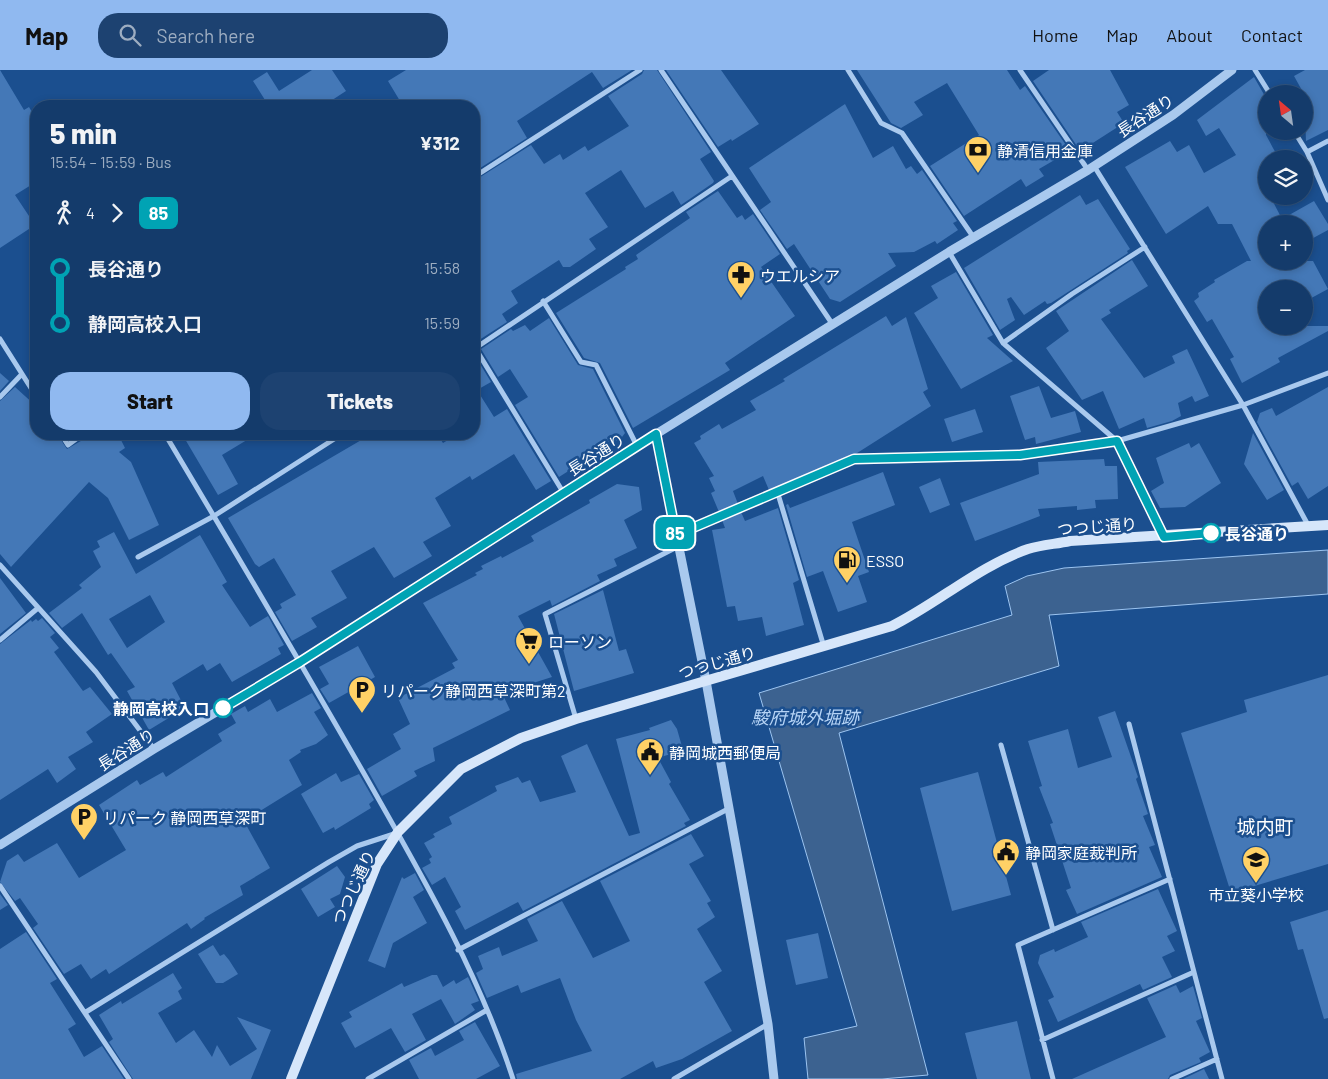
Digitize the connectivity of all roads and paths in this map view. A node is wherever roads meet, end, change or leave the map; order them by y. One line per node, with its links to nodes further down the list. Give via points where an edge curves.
1 (640, 70): 12 (street)
2 (661, 70): 13 (street)
3 (848, 70): 15 (street, via 881,123 902,133)
4 (1020, 70): 11 (street)
5 (1232, 70): 11 (street, 長谷通り, via 1173,116)
6 (1255, 70): 7 (street)
7 (1264, 85)
8 (1328, 141): 9 (street)
9 (1311, 150)
10 (1313, 166): 14 (street)
11 (1091, 168): 15 (street, 長谷通り); 16 (street)
12 (480, 173)
13 (732, 176): 18 (street); 19 (street)
14 (1328, 200)
15 (974, 238): 17 (street, 長谷通り)
16 (1145, 247): 22 (street); 28 (street)
17 (949, 252): 19 (street, 長谷通り); 22 (street)
18 (543, 301): 21 (street); 35 (street, via 581,362 596,365)
19 (834, 325): 29 (street, 長谷通り)
20 (0, 339): 25 (street)
21 (480, 344)
22 (1003, 344): 34 (street)
23 (480, 358): 36 (street)
24 (1328, 373): 28 (street)
25 (22, 374): 26 (street); 27 (street)
26 (30, 387)
27 (0, 397)
28 (1242, 405): 34 (street); 40 (street)
29 (656, 434): 35 (street, 長谷通り); 41 (street)
30 (65, 440): 31 (street, via 68,445)
31 (75, 440)
32 (169, 440): 38 (street)
33 (333, 440): 38 (street)
34 (1117, 441): 37 (street, via 1020,455 854,459); 42 (street)
35 (637, 446): 36 (street, 長谷通り)
36 (563, 492): 49 (street, 長谷通り)
37 (778, 494): 41 (street); 48 (street)
38 (214, 516): 44 (street); 49 (street)
39 (1328, 525): 40 (main road, つつじ通り)
40 (1308, 526): 42 (main road, つつじ通り)
41 (676, 535): 43 (street)
42 (1164, 537): 48 (main road, つつじ通り, via 1070,541 1029,549 993,565 922,611 892,626)
43 (679, 546): 50 (street); 51 (street, via 545,614)
44 (138, 557)
45 (0, 564): 46 (street)
46 (38, 608): 47 (street); 54 (street, via 96,672)
47 (0, 640)
48 (824, 648): 50 (main road, つつじ通り)
49 (300, 662): 54 (street, 長谷通り); 56 (street)
50 (706, 681): 51 (main road, つつじ通り); 55 (street)
51 (576, 719): 56 (main road, つつじ通り, via 521,738 461,769)
52 (1129, 724): 58 (street)
53 (1002, 745): 60 (street)
54 (154, 749): 57 (street, 長谷通り)
55 (728, 809): 61 (street); 65 (street)
56 (398, 832): 61 (street); 64 (street, via 356,846); 69 (main road, つつじ通り, via 377,864)
57 (0, 845)
58 (1170, 879): 60 (street); 62 (street)
59 (0, 886): 64 (street)
60 (1053, 930): 66 (street, via 1018,945)
61 (458, 950): 63 (street)
62 (1194, 972): 66 (street); 67 (street)
63 (487, 1010): 70 (street); 71 (street)
64 (86, 1012): 68 (street)
65 (768, 1024): 72 (street); 73 (street)
66 (1042, 1040): 74 (street)
67 (1217, 1059): 75 (street); 76 (street)
68 (129, 1079)
69 (291, 1079)
70 (368, 1079)
71 (513, 1079)
72 (674, 1079)
73 (774, 1079)
74 (1053, 1079)
75 (1172, 1079)
76 (1222, 1079)

